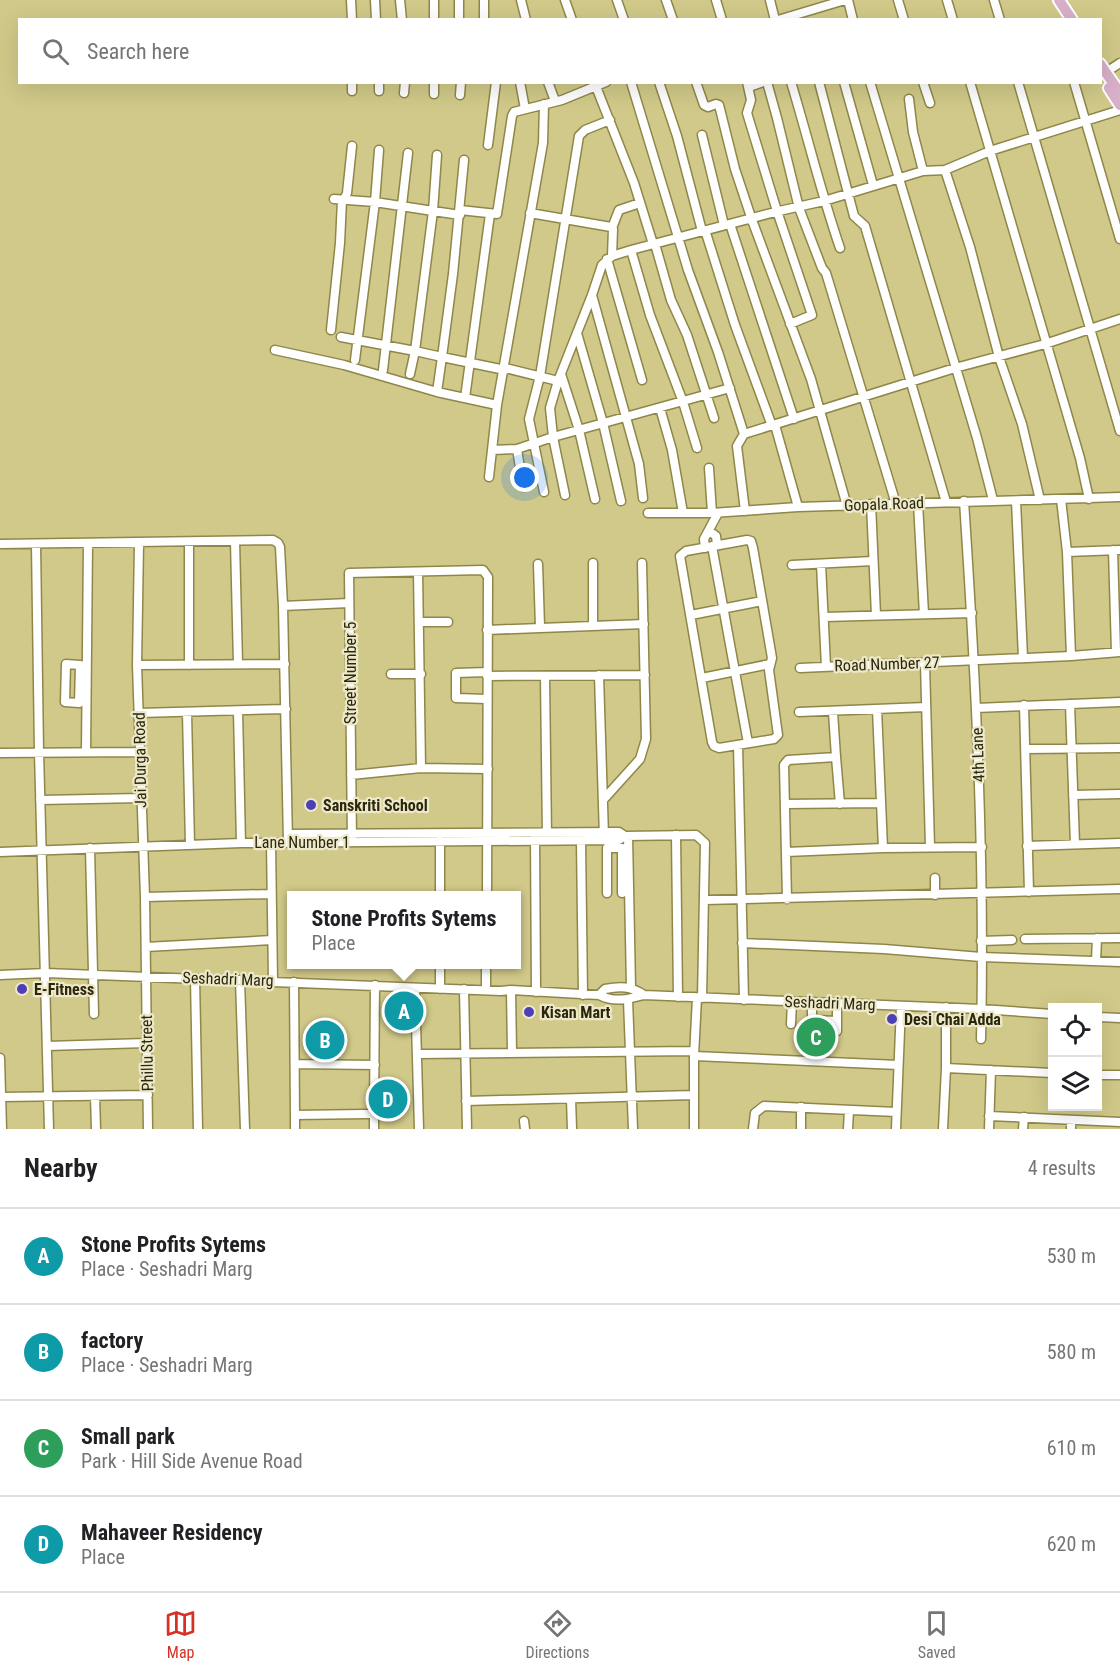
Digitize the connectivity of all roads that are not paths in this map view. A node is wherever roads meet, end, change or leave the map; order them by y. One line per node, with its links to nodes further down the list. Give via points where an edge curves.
1 (351, 0): 21 (street)
2 (375, 0): 22 (street)
3 (400, 0): 23 (street)
4 (434, 0): 24 (street)
5 (459, 0): 25 (street)
6 (484, 0): 26 (street)
7 (521, 0): 27 (street)
8 (565, 0): 28 (street)
9 (617, 0): 29 (street)
10 (666, 0): 30 (street)
11 (716, 0): 31 (street)
12 (770, 0): 32 (street)
13 (846, 0): 19 (street); 33 (street)
14 (898, 0): 34 (street)
15 (947, 0): 35 (street)
16 (994, 0): 36 (street)
17 (1052, 0): 37 (main road)
18 (1059, 0): 38 (main road)
19 (825, 3): 20 (street)
20 (802, 16)
21 (352, 18)
22 (376, 18)
23 (402, 18)
24 (434, 18)
25 (459, 18)
26 (484, 18)
27 (526, 18)
28 (571, 18)
29 (623, 18)
30 (672, 18)
31 (721, 18)
32 (775, 18)
33 (852, 18)
34 (903, 18)
35 (952, 18)
36 (999, 18)
37 (1064, 18)
38 (1071, 18)
39 (1120, 63): 40 (street)
40 (1102, 70): 62 (main road); 69 (main road)
41 (405, 84): 61 (street)
42 (434, 84): 63 (street)
43 (461, 84): 64 (street)
44 (496, 84): 76 (street)
45 (520, 84): 70 (street)
46 (549, 84): 66 (street)
47 (632, 84): 104 (street)
48 (660, 84): 103 (street)
49 (697, 84): 100 (street, via 704,105 719,105)
50 (766, 84): 93 (street)
51 (792, 84): 89 (street)
52 (820, 84): 87 (street)
53 (845, 84): 86 (street)
54 (871, 84): 85 (street)
55 (924, 84): 67 (street)
56 (971, 84): 79 (street)
57 (1019, 84): 75 (street)
58 (1075, 84): 73 (street)
59 (596, 85): 66 (street); 72 (street)
60 (748, 85): 95 (street, via 751,103 747,113)
61 (404, 93)
62 (1120, 93)
63 (434, 94)
64 (460, 95)
65 (909, 99): 84 (street)
66 (555, 101): 68 (street)
67 (930, 103)
68 (544, 104): 70 (street); 97 (street, via 543,143)
69 (1120, 105)
70 (525, 109): 98 (street, via 513,113 497,214)
71 (1120, 110): 73 (street)
72 (610, 120): 91 (street); 99 (street, via 579,136)
73 (1086, 122): 75 (street); 105 (street)
74 (702, 135): 101 (street)
75 (1034, 137): 79 (street); 113 (street)
76 (488, 145)
77 (352, 146): 88 (street, via 347,193)
78 (379, 150): 90 (street)
79 (990, 152): 83 (street); 118 (street)
80 (408, 153): 92 (street)
81 (436, 155): 94 (street)
82 (464, 159): 96 (street)
83 (945, 170): 84 (street); 123 (street)
84 (923, 171): 85 (street)
85 (898, 179): 86 (street); 126 (street)
86 (873, 185): 87 (street)
87 (848, 193): 89 (street); 133 (street, via 854,216 865,226)
88 (340, 200): 90 (street); 114 (street)
89 (824, 201): 93 (street); 107 (street)
90 (375, 202): 92 (street); 117 (street)
91 (640, 203): 102 (street, via 619,210); 106 (street)
92 (403, 206): 94 (street); 119 (street)
93 (799, 208): 95 (street); 137 (street, via 826,273)
94 (432, 212): 96 (street); 121 (street)
95 (777, 212): 100 (street); 112 (street, via 812,315)
96 (460, 213): 98 (street); 122 (street)
97 (530, 213): 99 (street); 127 (street)
98 (490, 214): 125 (street)
99 (566, 218): 102 (street); 130 (street)
100 (752, 220): 101 (street); 112 (street)
101 (727, 225): 103 (street); 145 (street)
102 (612, 228): 109 (street)
103 (703, 231): 104 (street); 147 (street)
104 (678, 238): 106 (street); 134 (street)
105 (1120, 239)
106 (654, 244): 108 (street); 136 (street)
107 (840, 248)
108 (631, 250): 109 (street); 139 (street, via 650,315)
109 (609, 258): 110 (street, via 602,265); 132 (street)
110 (592, 295): 115 (street); 143 (street)
111 (1120, 319): 113 (street)
112 (789, 324): 142 (street)
113 (1091, 327): 118 (street); 149 (street)
114 (331, 330)
115 (577, 333): 131 (street); 146 (street)
116 (341, 337): 117 (street)
117 (358, 341): 119 (street); 124 (street)
118 (1045, 344): 123 (street); 165 (street)
119 (387, 347): 121 (street); 128 (street)
120 (275, 350): 135 (street)
121 (415, 351): 122 (street); 129 (street)
122 (442, 357): 125 (street); 135 (street)
123 (999, 357): 126 (street); 167 (street, via 1022,424)
124 (355, 360)
125 (471, 362): 127 (street); 138 (street)
126 (955, 368): 133 (street); 166 (street)
127 (505, 369): 130 (street); 140 (street)
128 (383, 370)
129 (410, 374)
130 (540, 376): 131 (street); 152 (street, via 529,419)
131 (559, 377): 148 (street); 151 (street, via 550,408)
132 (642, 380)
133 (910, 382): 137 (street); 171 (street)
134 (730, 388): 136 (street); 150 (street)
135 (437, 392): 138 (street)
136 (707, 396): 139 (street); 144 (street)
137 (864, 397): 142 (street); 174 (street)
138 (465, 398): 140 (street)
139 (683, 402): 141 (street); 153 (street)
140 (497, 405): 155 (street)
141 (660, 408): 143 (street); 179 (street)
142 (820, 411): 145 (street); 175 (street)
143 (626, 416): 146 (street); 162 (street)
144 (714, 418)
145 (794, 419): 147 (street)
146 (603, 423): 148 (street); 168 (street)
147 (774, 425): 150 (street); 176 (street)
148 (579, 430): 151 (street); 163 (street)
149 (1120, 431)
150 (744, 434): 177 (street, via 737,446)
151 (553, 437): 152 (street); 160 (street)
152 (533, 443): 154 (street); 159 (street)
153 (697, 448)
154 (517, 449): 155 (street); 158 (street)
155 (492, 450): 157 (street)
156 (708, 468): 180 (street)
157 (489, 477)
158 (523, 487)
159 (544, 492)
160 (565, 495)
161 (1120, 497): 165 (street, Gopala Road)
162 (643, 498)
163 (595, 499)
164 (1061, 499): 165 (street, Gopala Road); 167 (street, Gopala Road); 189 (street)
165 (1089, 499)
166 (993, 500): 169 (street, Gopala Road); 170 (street, Gopala Road)
167 (1040, 500): 170 (street, Gopala Road)
168 (621, 501)
169 (964, 501): 171 (street, Gopala Road); 202 (street, 4th Lane)
170 (1016, 501): 215 (street)
171 (946, 502): 172 (street, Gopala Road)
172 (918, 503): 174 (street, Gopala Road); 203 (street)
173 (872, 504): 174 (street, Gopala Road); 175 (street, Gopala Road); 190 (street)
174 (896, 504)
175 (847, 506): 176 (street, Gopala Road)
176 (798, 507): 177 (street, Gopala Road)
177 (745, 512): 180 (street, Gopala Road)
178 (648, 513): 179 (street, Gopala Road)
179 (683, 513): 180 (street, Gopala Road)
180 (715, 513): 187 (street, via 709,531 716,537)
181 (235, 541): 184 (street); 200 (street, via 278,543); 219 (street)
182 (88, 543): 183 (street); 186 (street); 225 (street)
183 (139, 543): 184 (street); 222 (street, Jai Durga Road)
184 (189, 543): 218 (street)
185 (0, 544): 186 (street)
186 (36, 544): 253 (street)
187 (712, 546): 197 (street, via 751,542); 201 (street); 204 (street, via 680,556)
188 (1116, 550): 189 (street); 199 (street)
189 (1067, 552): 214 (street)
190 (873, 561): 194 (street); 205 (street)
191 (593, 563): 210 (street)
192 (642, 563): 209 (street)
193 (538, 564): 211 (street)
194 (821, 564): 195 (street); 206 (street)
195 (792, 565)
196 (418, 572): 198 (street, Street Number 5, via 350,573); 207 (street); 212 (street, via 486,573)
197 (762, 601): 201 (street); 221 (street)
198 (350, 603): 200 (street); 260 (street, Street Number 5)
199 (1117, 604): 213 (street)
200 (283, 606): 220 (street)
201 (723, 608): 204 (street); 226 (street)
202 (972, 613): 203 (street); 216 (street, 4th Lane)
203 (924, 614): 205 (street)
204 (691, 615): 233 (street)
205 (876, 615): 206 (street)
206 (824, 617): 223 (street)
207 (419, 622): 208 (street); 228 (street, via 424,641)
208 (448, 622)
209 (644, 624): 210 (street); 231 (street)
210 (593, 626): 211 (street)
211 (540, 627): 212 (street)
212 (487, 630): 229 (street)
213 (1118, 652): 214 (street, Road Number 27)
214 (1071, 656): 215 (street, Road Number 27)
215 (1023, 658): 216 (street, Road Number 27)
216 (974, 661): 217 (street, Road Number 27); 240 (street, 4th Lane)
217 (925, 663): 223 (street, Road Number 27); 239 (street)
218 (189, 664): 219 (street); 222 (street)
219 (238, 664): 220 (street)
220 (285, 664): 241 (street)
221 (770, 664): 226 (street); 248 (street, via 778,735)
222 (137, 665): 246 (street, Jai Durga Road)
223 (826, 667): 224 (street, Road Number 27)
224 (800, 668)
225 (83, 671): 234 (street); 234 (street, via 78,663 64,664 65,702 79,703)
226 (735, 671): 233 (street); 248 (street)
227 (391, 674): 228 (street)
228 (421, 674): 258 (street)
229 (487, 674): 232 (street); 235 (street); 235 (street, via 456,672 456,699)
230 (599, 675): 231 (street); 232 (street); 265 (street)
231 (645, 675): 265 (street, via 644,750)
232 (545, 677): 274 (street)
233 (702, 678): 249 (street, via 712,744 718,748)
234 (83, 695): 254 (street)
235 (487, 699): 259 (street)
236 (1120, 702): 237 (street)
237 (1070, 704): 238 (street); 252 (street)
238 (1024, 705): 240 (street); 251 (street)
239 (926, 707): 242 (street); 286 (street)
240 (976, 708): 287 (street, 4th Lane)
241 (286, 709): 243 (street); 275 (street)
242 (878, 710): 244 (street); 266 (street)
243 (238, 711): 247 (street); 279 (street)
244 (833, 711): 245 (street); 257 (street)
245 (799, 712)
246 (139, 713): 247 (street); 255 (street, Jai Durga Road)
247 (187, 713): 282 (street)
248 (748, 743): 249 (street)
249 (738, 745): 308 (street)
250 (1120, 748): 252 (street)
251 (1025, 749): 252 (street); 285 (street)
252 (1072, 749): 262 (street)
253 (39, 752): 254 (street); 256 (street); 264 (street)
254 (86, 752): 255 (street)
255 (139, 752): 263 (street, Jai Durga Road)
256 (0, 753)
257 (836, 757): 267 (street, via 785,762); 268 (street)
258 (421, 768): 259 (street); 260 (street)
259 (488, 769): 272 (street)
260 (351, 775): 276 (street, Street Number 5)
261 (1120, 794): 262 (street)
262 (1073, 795): 283 (street)
263 (141, 798): 264 (street); 284 (street, Jai Durga Road)
264 (40, 800): 290 (street)
265 (603, 800): 269 (street)
266 (881, 803): 268 (street); 289 (street)
267 (785, 804): 268 (street); 292 (street)
268 (840, 804)
269 (604, 836): 270 (street, via 619,832); 274 (street); 278 (street)
270 (627, 836): 271 (street); 293 (street)
271 (676, 836): 307 (street, via 696,836 705,843); 341 (street)
272 (488, 837): 273 (street, Lane Number 1); 276 (street); 277 (street, Lane Number 1); 298 (street)
273 (535, 837): 274 (street, Lane Number 1); 337 (street)
274 (548, 837): 278 (street)
275 (288, 838): 276 (street, Lane Number 1); 280 (street, Lane Number 1)
276 (352, 838): 277 (street, Lane Number 1)
277 (441, 841): 297 (street)
278 (581, 841): 339 (street)
279 (241, 843): 280 (street, Lane Number 1); 282 (street, Lane Number 1)
280 (271, 843): 302 (street)
281 (1120, 843): 283 (street)
282 (190, 844): 284 (street, Lane Number 1)
283 (1075, 844): 285 (street)
284 (142, 846): 288 (street, Lane Number 1); 305 (street, Jai Durga Road)
285 (1027, 846): 299 (street)
286 (930, 847): 287 (street); 289 (street)
287 (982, 847): 303 (street, 4th Lane)
288 (90, 848): 290 (street, Lane Number 1); 324 (street)
289 (883, 848): 292 (street)
290 (42, 850): 291 (street, Lane Number 1); 322 (street)
291 (0, 852)
292 (786, 852): 306 (street)
293 (626, 873): 294 (street); 294 (street, via 622,848 608,847); 301 (street); 333 (street)
294 (607, 874): 300 (street)
295 (935, 878): 304 (street)
296 (1120, 889): 299 (street)
297 (440, 891)
298 (487, 891)
299 (1029, 892): 303 (street)
300 (607, 893)
301 (622, 893)
302 (270, 894): 305 (street); 312 (street)
303 (982, 894): 304 (street); 314 (street, 4th Lane)
304 (935, 895): 306 (street)
305 (145, 897): 316 (street, Jai Durga Road)
306 (787, 898): 308 (street)
307 (705, 900): 308 (street); 342 (street)
308 (741, 900): 315 (street)
309 (1120, 938): 311 (street)
310 (1025, 939): 311 (street)
311 (1097, 939): 318 (street)
312 (272, 940): 316 (street); 328 (street)
313 (1012, 940): 314 (street)
314 (981, 941): 317 (street, 4th Lane)
315 (742, 943): 317 (street); 344 (street)
316 (146, 947): 325 (street, Jai Durga Road)
317 (981, 957): 318 (street); 350 (street, 4th Lane)
318 (1096, 961): 319 (street)
319 (1120, 962)
320 (440, 969): 332 (street)
321 (486, 969): 335 (street)
322 (46, 973): 323 (street, Seshadri Marg); 324 (street, Seshadri Marg); 362 (street)
323 (0, 975)
324 (94, 975): 325 (street, Seshadri Marg); 351 (street)
325 (145, 977): 326 (street, Seshadri Marg); 361 (street, Phillu Street)
326 (195, 978): 327 (street, Seshadri Marg); 398 (street)
327 (240, 980): 328 (street, Seshadri Marg); 399 (street)
328 (273, 981): 329 (street, Seshadri Marg)
329 (294, 982): 330 (street, Seshadri Marg); 369 (street)
330 (375, 985): 331 (street, Seshadri Marg); 370 (street)
331 (415, 988): 332 (street, Seshadri Marg); 367 (street)
332 (440, 988): 334 (street, Seshadri Marg)
333 (631, 988): 338 (street, Seshadri Marg); 340 (street, Seshadri Marg, via 605,989)
334 (464, 989): 335 (street, Seshadri Marg); 364 (street)
335 (486, 990): 336 (street, Seshadri Marg)
336 (511, 990): 337 (street, Seshadri Marg); 363 (street)
337 (536, 992): 339 (street, Seshadri Marg)
338 (644, 994): 341 (street, Seshadri Marg); 343 (street, Seshadri Marg)
339 (583, 995): 340 (street, Seshadri Marg)
340 (599, 995): 343 (street, Seshadri Marg)
341 (678, 997): 342 (street, Seshadri Marg)
342 (700, 998): 344 (street, Seshadri Marg); 366 (street)
343 (628, 1000): 365 (street)
344 (744, 1000): 345 (street, Seshadri Marg)
345 (792, 1001): 346 (street, Seshadri Marg); 357 (street)
346 (812, 1002): 347 (street, Seshadri Marg); 355 (street)
347 (837, 1003): 348 (street, Seshadri Marg); 356 (street)
348 (901, 1006): 349 (street, Seshadri Marg); 371 (street)
349 (946, 1007): 350 (street, Seshadri Marg); 372 (street)
350 (981, 1009): 352 (street, Seshadri Marg); 360 (street, 4th Lane)
351 (94, 1014)
352 (1048, 1014)
353 (1102, 1017): 354 (street)
354 (1120, 1018)
355 (812, 1020): 356 (street); 358 (street)
356 (837, 1021): 359 (street)
357 (791, 1024)
358 (812, 1030)
359 (837, 1031)
360 (981, 1040)
361 (146, 1043): 362 (street); 377 (street, Phillu Street)
362 (47, 1046): 379 (street)
363 (512, 1052): 364 (street); 365 (street)
364 (465, 1053): 367 (street); 384 (street)
365 (630, 1053): 366 (street); 381 (street)
366 (694, 1053): 371 (street); 378 (street)
367 (417, 1054): 402 (street)
368 (0, 1058): 382 (street)
369 (295, 1064): 370 (street); 389 (street)
370 (375, 1065): 388 (street)
371 (898, 1065): 387 (street)
372 (946, 1068): 373 (street); 411 (street)
373 (991, 1070): 374 (street); 390 (street)
374 (1048, 1072)
375 (1102, 1074): 376 (street)
376 (1120, 1076)
377 (148, 1095): 380 (street); 397 (street, Phillu Street)
378 (694, 1095): 381 (street); 406 (street)
379 (48, 1096): 380 (street); 382 (street); 395 (street)
380 (95, 1096): 396 (street)
381 (632, 1096): 383 (street); 405 (street)
382 (1, 1097): 394 (street)
383 (571, 1099): 384 (street); 404 (street)
384 (466, 1101): 403 (street)
385 (801, 1107): 386 (street); 407 (street, via 759,1108); 408 (street)
386 (849, 1110): 387 (street); 409 (street)
387 (896, 1112): 410 (street)
388 (374, 1114): 389 (street); 401 (street)
389 (295, 1115): 400 (street)
390 (989, 1116): 391 (street); 412 (street)
391 (1024, 1117): 393 (street); 413 (street)
392 (1120, 1122): 393 (street)
393 (1071, 1125)
394 (2, 1129)
395 (48, 1129)
396 (96, 1129)
397 (148, 1129)
398 (198, 1129)
399 (246, 1129)
400 (295, 1129)
401 (374, 1129)
402 (419, 1129)
403 (467, 1129)
404 (572, 1129)
405 (633, 1129)
406 (694, 1129)
407 (753, 1129)
408 (801, 1129)
409 (848, 1129)
410 (896, 1129)
411 (943, 1129)
412 (989, 1129)
413 (1023, 1129)

